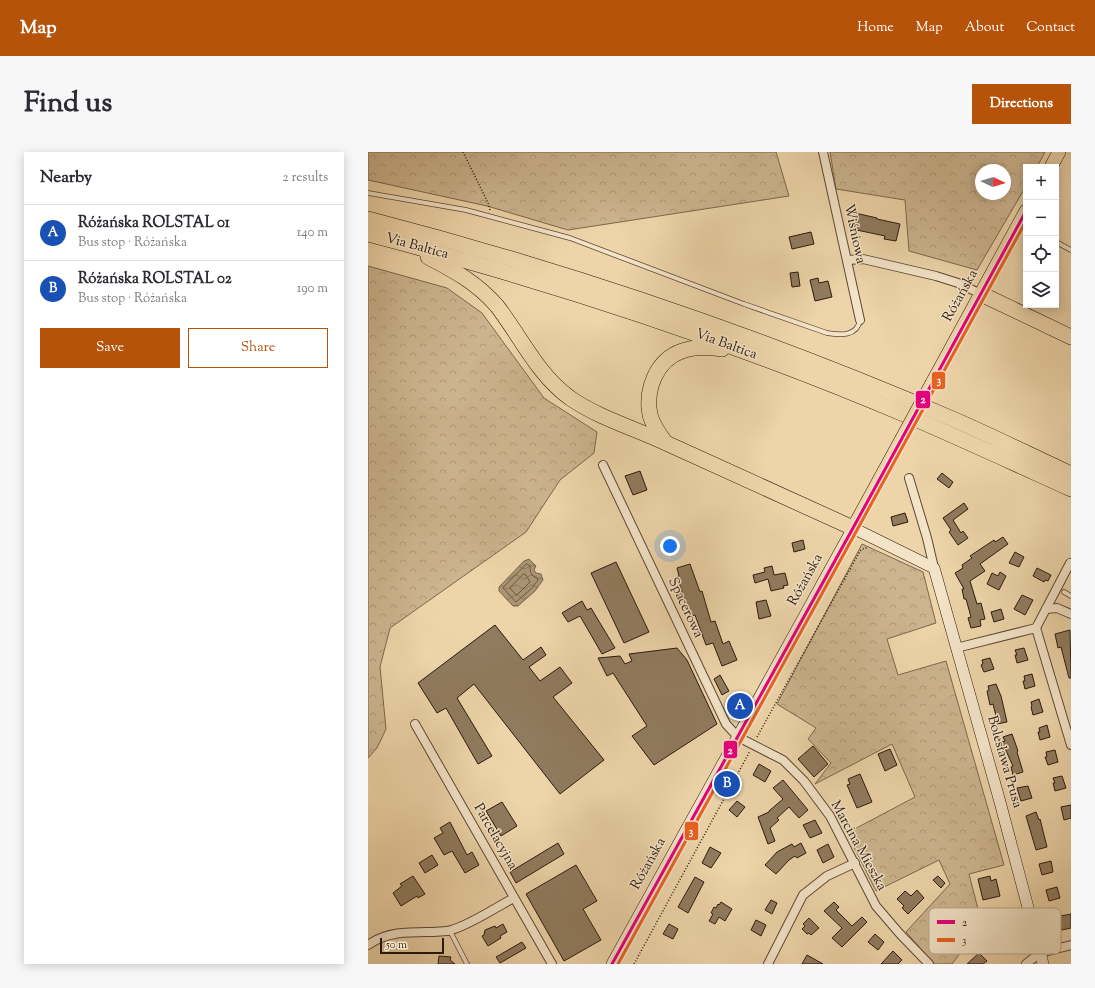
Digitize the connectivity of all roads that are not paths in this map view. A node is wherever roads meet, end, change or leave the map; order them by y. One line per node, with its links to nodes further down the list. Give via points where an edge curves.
1 (823, 152): 11 (street, Wiśniowa)
2 (1059, 152): 3 (main road)
3 (1053, 164)
4 (368, 193): 13 (lane, via 466,210 570,238 827,333 850,333 857,329)
5 (1023, 217): 12 (main road, Różańska)
6 (368, 219): 18 (highway, Via Baltica, via 595,284 739,334 942,415)
7 (368, 234): 8 (highway, Via Baltica)
8 (395, 241): 15 (highway, Via Baltica, via 643,315); 16 (highway, via 457,271 473,283 504,316 536,363 569,397 601,416)
9 (1059, 244): 10 (lane)
10 (1071, 250)
11 (847, 260): 12 (street, via 863,259 936,276); 13 (street, Wiśniowa)
12 (981, 294): 14 (highway); 21 (main road, Różańska, bridge)
13 (860, 320)
14 (1071, 337)
15 (745, 352): 16 (highway, via 698,347 674,354 663,364 656,372 650,388 650,415); 20 (highway, Via Baltica, via 906,415)
16 (665, 442): 21 (highway)
17 (603, 465): 31 (street, Spacerowa, via 726,724)
18 (1071, 474)
19 (909, 478): 23 (street, Bolesława Prusa)
20 (1071, 489)
21 (853, 528): 23 (street); 31 (street, Różańska)
22 (1070, 563): 26 (street)
23 (934, 568): 29 (street, Bolesława Prusa)
24 (1064, 592): 25 (lane)
25 (1071, 596)
26 (1046, 609): 27 (street, via 1057,608); 28 (street)
27 (1071, 614)
28 (1036, 628): 29 (street); 32 (street)
29 (956, 648): 35 (street, Bolesława Prusa)
30 (415, 724): 34 (street, Parcelacyjna)
31 (738, 736): 33 (street, Marcina Mieszka, via 783,760 804,781 830,816); 44 (street, Różańska)
32 (1071, 745)
33 (855, 863): 45 (street, via 827,876 803,895); 46 (street, Marcina Mieszka, via 876,906)
34 (514, 898): 36 (street); 43 (street, Parcelacyjna)
35 (1028, 908)
36 (450, 931): 37 (street, via 388,935); 42 (lane)
37 (368, 945)
38 (1071, 945): 39 (street)
39 (1061, 948)
40 (1039, 954): 47 (street)
41 (1040, 954): 48 (street, Bolesława Prusa)
42 (467, 964)
43 (552, 964)
44 (612, 964)
45 (768, 964)
46 (929, 964)
47 (1026, 964)
48 (1042, 964)

